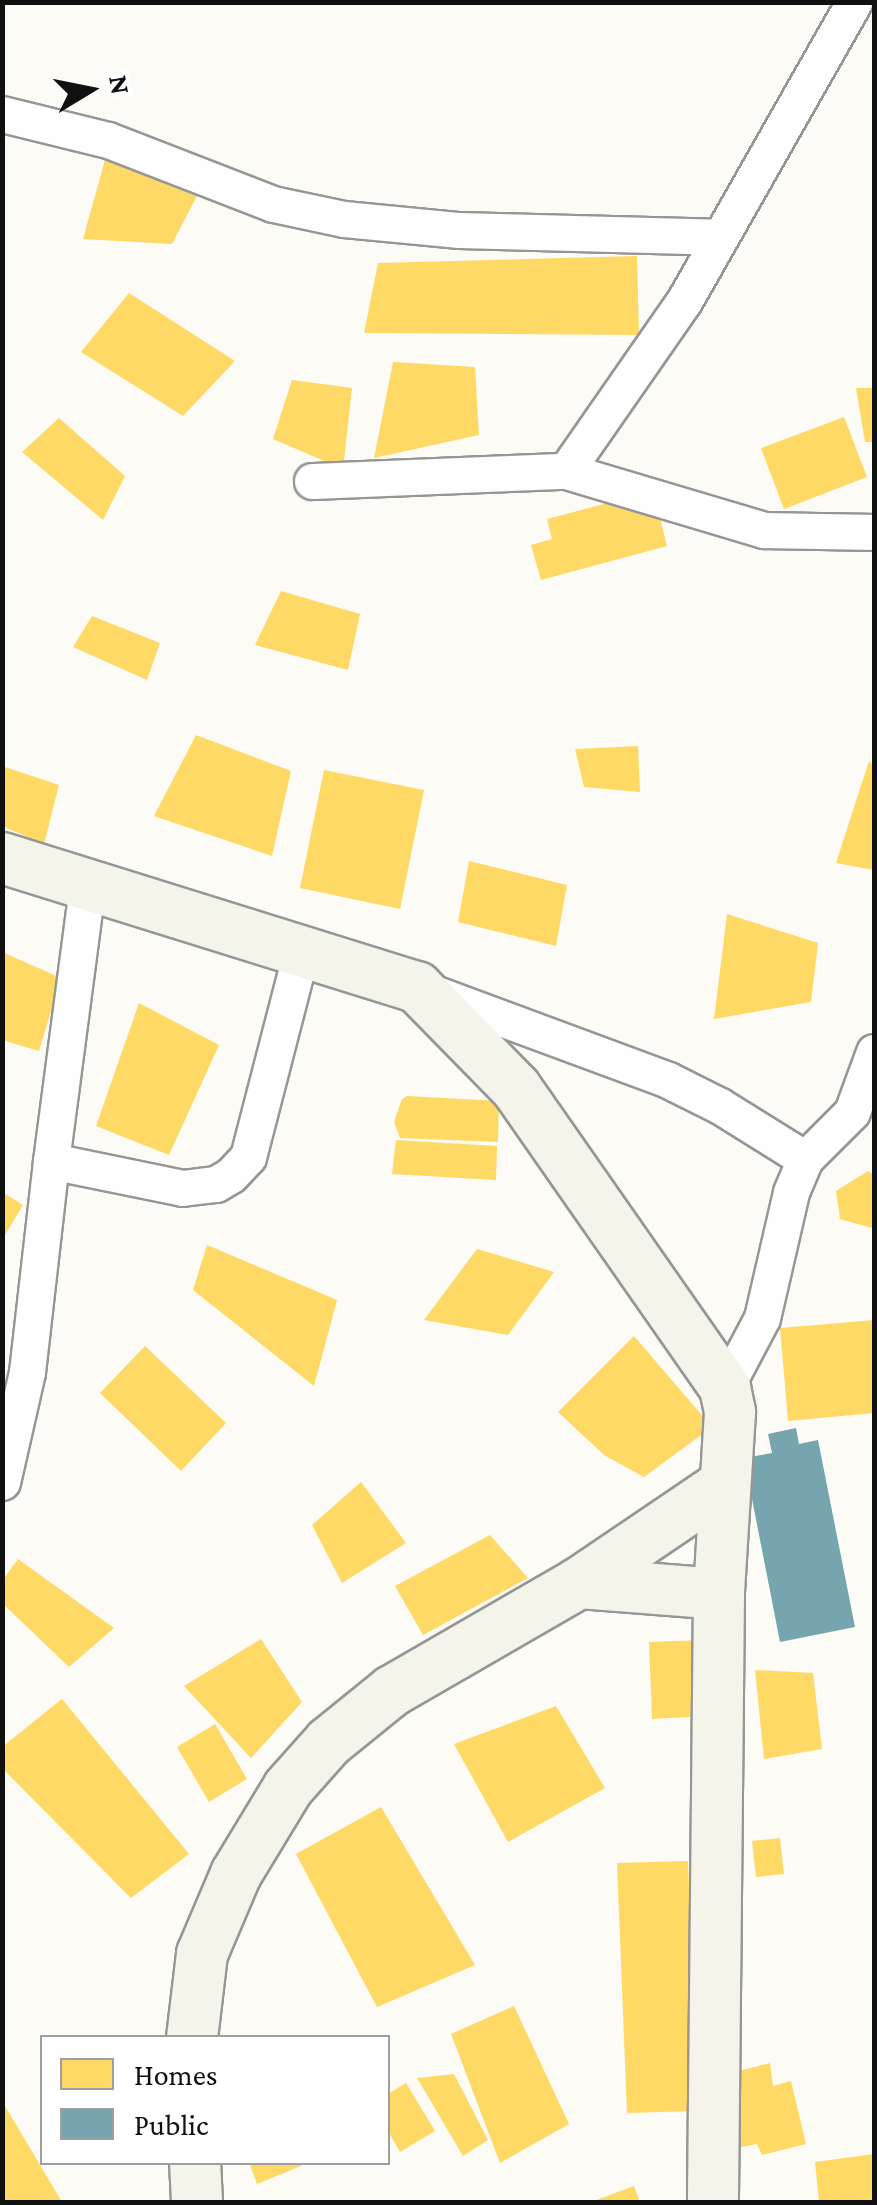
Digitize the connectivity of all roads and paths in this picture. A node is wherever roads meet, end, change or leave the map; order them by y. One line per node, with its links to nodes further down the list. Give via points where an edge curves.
1 (854, 2): 3 (street)
2 (2, 114): 3 (street, via 108,140 273,204 344,219 459,230)
3 (718, 236): 4 (street, via 684,301)
4 (566, 472): 5 (street); 6 (street, via 764,530)
5 (312, 482)
6 (874, 532)
7 (2, 858): 8 (street)
8 (87, 888): 9 (street); 14 (street)
9 (301, 952): 10 (street); 14 (street, via 248,1157 230,1175 216,1184 182,1188)
10 (417, 987): 13 (street, via 668,1080); 15 (street, via 516,1088)
11 (874, 1052): 12 (street)
12 (863, 1116): 13 (street)
13 (804, 1159): 15 (street, via 762,1318)
14 (51, 1161): 16 (street, via 28,1372)
15 (725, 1388): 17 (street)
16 (5, 1464)
17 (726, 1484): 18 (street); 19 (street)
18 (579, 1582): 19 (street); 20 (street, via 392,1691 329,1742 288,1788 236,1874 202,1954)
19 (719, 1594): 23 (street)
20 (192, 2035)
21 (195, 2165): 22 (street)
22 (196, 2202)
23 (714, 2202)

